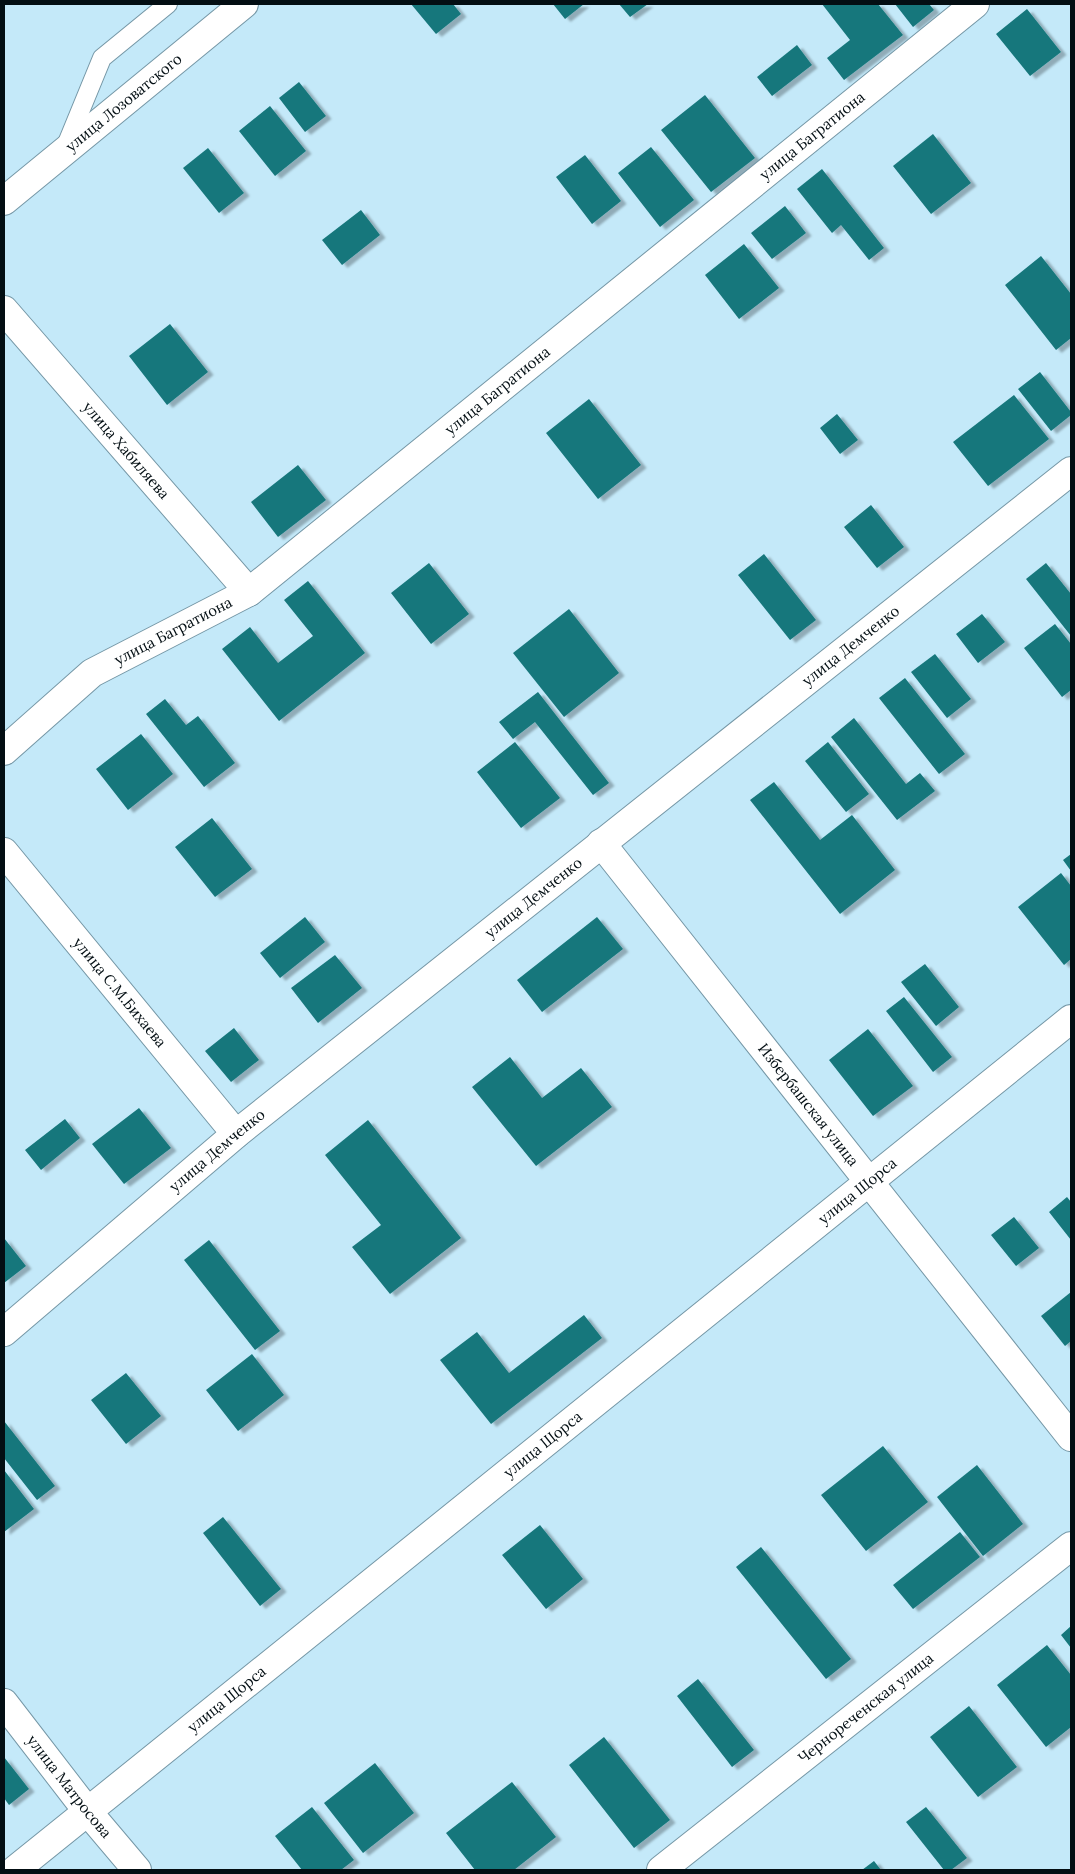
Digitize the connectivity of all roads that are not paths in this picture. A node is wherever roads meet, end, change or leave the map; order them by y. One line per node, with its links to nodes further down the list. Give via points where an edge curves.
1 (168, 4): 4 (lane, via 102,58)
2 (244, 4): 4 (street, улица Лозоватского)
3 (975, 4): 8 (street, улица Багратиона)
4 (62, 153): 5 (street, улица Лозоватского)
5 (4, 201)
6 (4, 310): 8 (street, улица Хабиляева)
7 (1071, 471): 10 (street, улица Демченко)
8 (249, 592): 9 (street, улица Багратиона, via 92,673)
9 (4, 751)
10 (601, 843): 13 (street, улица Демченко); 14 (street, Избербашская улица)
11 (4, 852): 13 (street, улица С.М.Бихаева)
12 (1071, 1019): 14 (street, улица Щорса)
13 (236, 1134): 15 (street, улица Демченко)
14 (870, 1181): 16 (street, Избербашская улица); 19 (street, улица Щорса)
15 (4, 1332)
16 (1071, 1437)
17 (1071, 1546): 22 (street, Чернореченская улица)
18 (4, 1703): 19 (street, улица Матросова)
19 (88, 1812): 20 (street, улица Щорса); 21 (street, улица Матросова)
20 (15, 1870)
21 (137, 1870)
22 (661, 1870)

